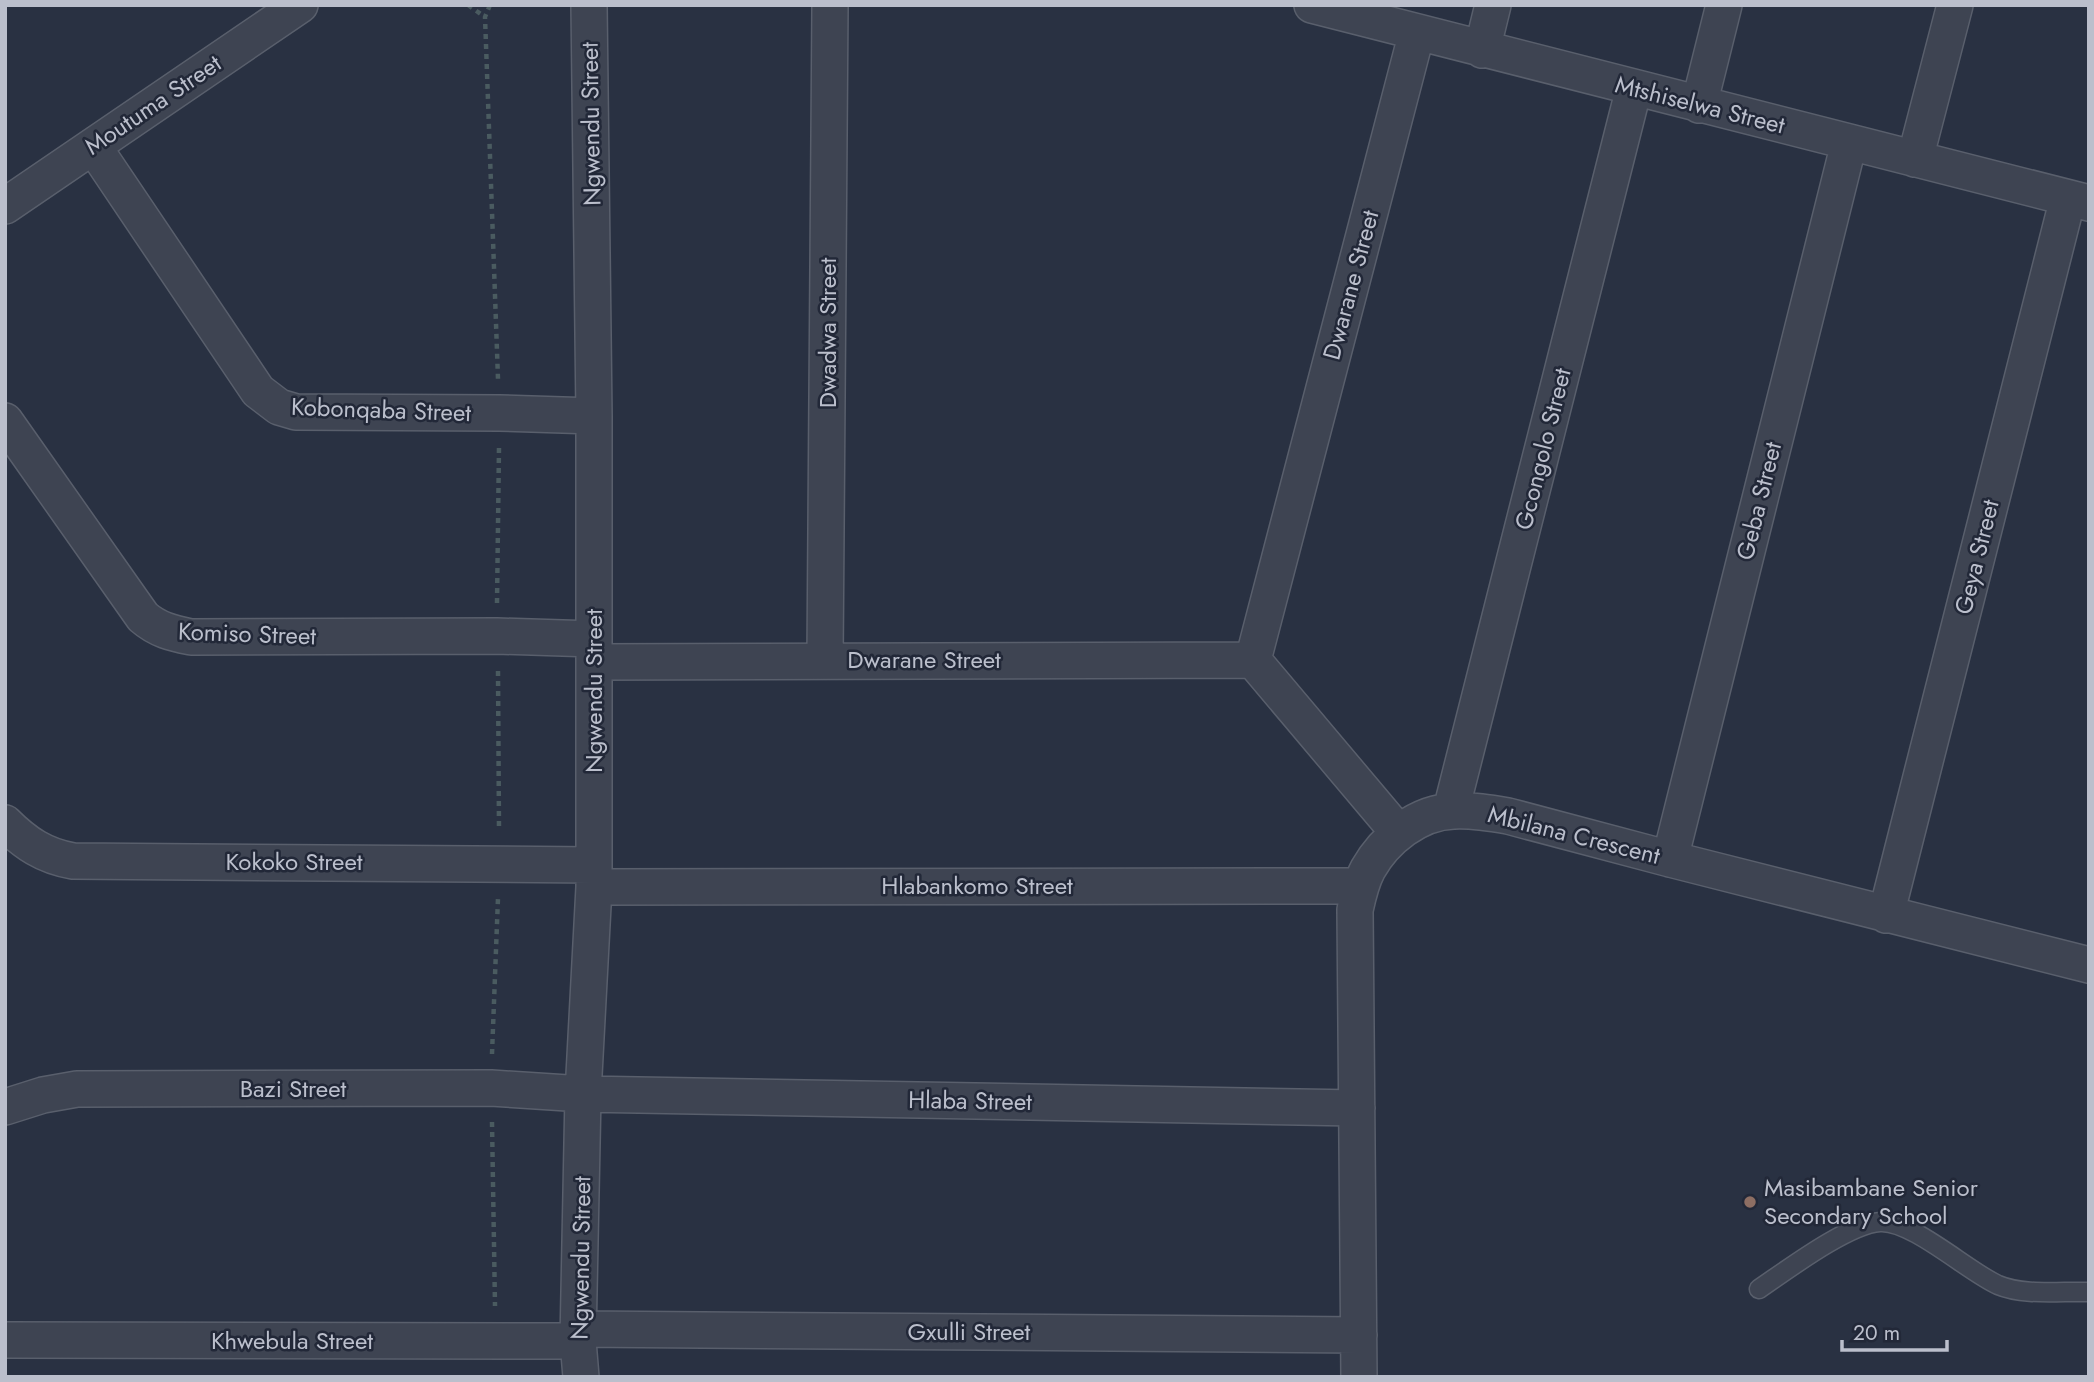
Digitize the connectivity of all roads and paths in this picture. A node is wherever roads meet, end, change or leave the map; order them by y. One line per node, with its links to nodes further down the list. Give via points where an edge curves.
1 (300, 5): 16 (street, Moutuma Street)
2 (468, 5): 10 (path)
3 (490, 5): 10 (path)
4 (589, 5): 21 (street, Ngwendu Street)
5 (830, 5): 25 (street, Dwadwa Street)
6 (1312, 5): 11 (street, Mtshiselwa Street)
7 (1493, 5): 12 (street)
8 (1724, 5): 14 (street)
9 (1955, 5): 17 (street)
10 (485, 18): 20 (path)
11 (1417, 32): 12 (street, Mtshiselwa Street); 26 (street, Dwarane Street)
12 (1482, 50): 13 (street, Mtshiselwa Street)
13 (1634, 88): 14 (street, Mtshiselwa Street); 27 (street, Gcongolo Street)
14 (1699, 105): 15 (street, Mtshiselwa Street)
15 (1849, 143): 17 (street, Mtshiselwa Street); 30 (street, Geba Street)
16 (93, 146): 19 (street, Moutuma Street); 20 (street, Kobonqaba Street, via 269,401 296,412)
17 (1915, 159): 18 (street, Mtshiselwa Street)
18 (2078, 201): 34 (street, Geya Street)
19 (5, 206)
20 (499, 413): 21 (street, Kobonqaba Street); 23 (path)
21 (594, 416): 24 (street, Ngwendu Street)
22 (5, 421): 23 (street, Komiso Street, via 143,617 155,627 191,637)
23 (497, 636): 24 (street, Komiso Street); 31 (path)
24 (594, 650): 25 (street, Dwarane Street); 32 (street, Ngwendu Street)
25 (825, 660): 26 (street, Dwarane Street)
26 (1253, 660): 29 (street)
27 (1451, 810): 29 (street, Mbilana Crescent); 30 (street, Mbilana Crescent, via 1508,816)
28 (5, 823): 31 (street, Kokoko Street, via 42,853 72,861)
29 (1398, 832): 33 (street, Mbilana Crescent, via 1368,868)
30 (1670, 859): 34 (street, Mbilana Crescent)
31 (499, 864): 32 (street, Kokoko Street); 36 (path)
32 (594, 876): 33 (street, Hlabankomo Street); 37 (street, Ngwendu Street)
33 (1361, 886): 39 (street, Mbilana Crescent, via 1353,934)
34 (1886, 915): 35 (street, Mbilana Crescent)
35 (2089, 965)
36 (491, 1088): 37 (street, Bazi Street); 38 (street, Bazi Street, via 76,1089); 45 (path)
37 (583, 1094): 39 (street, Hlaba Street); 42 (street, Ngwendu Street)
38 (5, 1107)
39 (1357, 1108): 43 (street, Mbilana Crescent)
40 (1759, 1289): 41 (lane, via 1822,1247 1878,1222 1925,1239 2001,1286)
41 (2089, 1292)
42 (579, 1335): 43 (street, Gxulli Street); 45 (street, Khwebula Street); 46 (street, Ngwendu Street)
43 (1359, 1335): 47 (street, Mbilana Crescent)
44 (5, 1340): 45 (street, Khwebula Street)
45 (496, 1342)
46 (581, 1377)
47 (1359, 1377)

